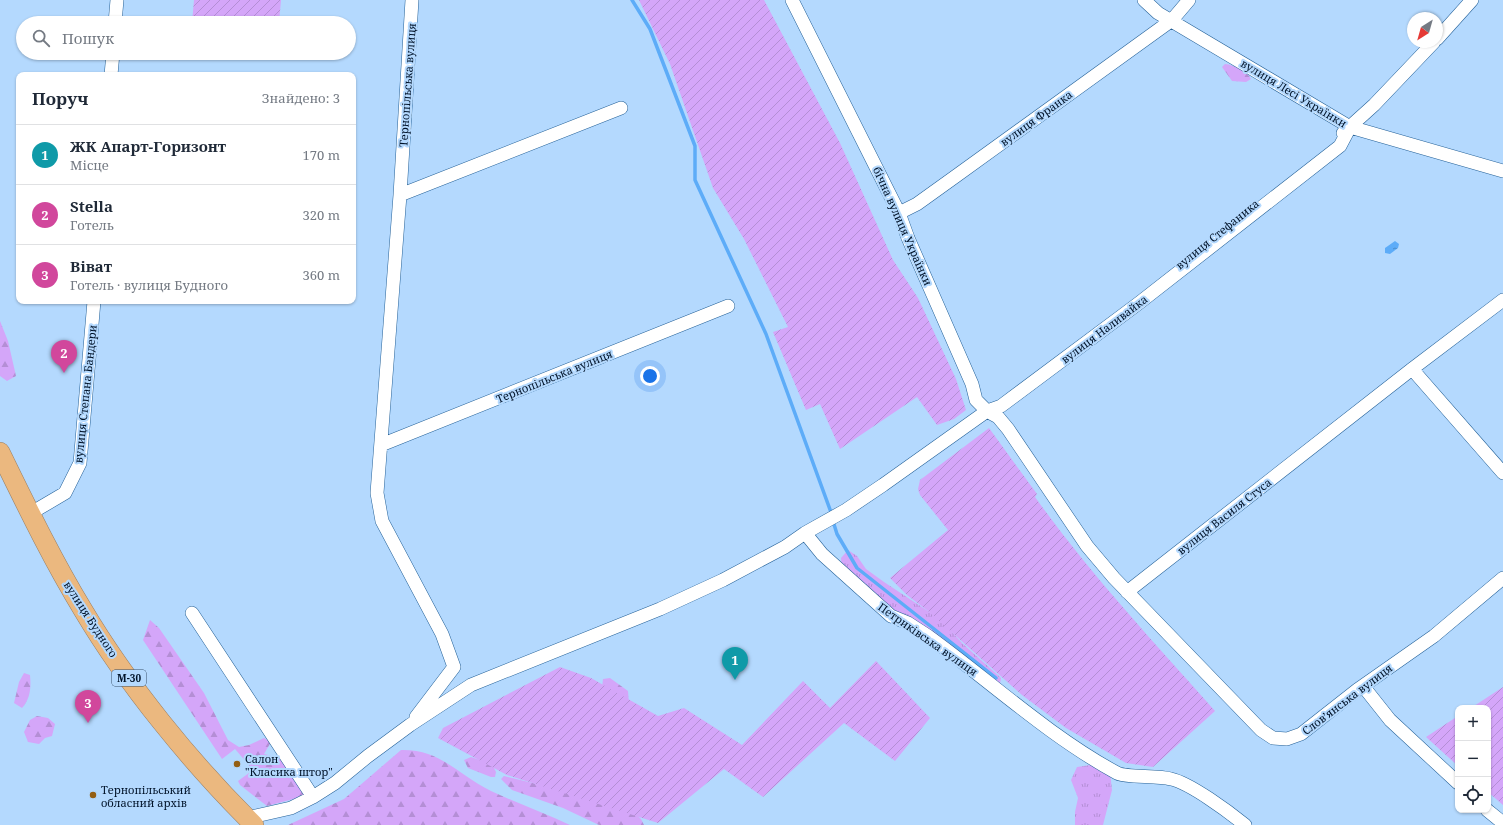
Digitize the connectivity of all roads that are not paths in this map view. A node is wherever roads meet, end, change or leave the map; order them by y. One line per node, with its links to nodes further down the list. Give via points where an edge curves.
1 (117, 0): 7 (street)
2 (412, 0): 16 (street, Тернопільська вулиця)
3 (792, 0): 17 (street, бічна вулиця Українки)
4 (1144, 0): 8 (street, вулиця Лесі Українки, via 1158,13)
5 (1189, 0): 8 (street, вулиця Франка)
6 (1472, 0): 9 (street)
7 (116, 16)
8 (1172, 20): 14 (street, вулиця Лесі Українки); 17 (street, вулиця Франка, via 950,181)
9 (1443, 32)
10 (1428, 48): 14 (street, вулиця Стефаника)
11 (112, 60): 12 (street)
12 (111, 72)
13 (621, 108): 16 (street)
14 (1350, 127): 15 (street, вулиця Лесі Українки); 22 (street, вулиця Стефаника, via 1176,267)
15 (1503, 171)
16 (400, 195): 23 (street, Тернопільська вулиця)
17 (899, 213): 22 (street, бічна вулиця Українки, via 972,384 976,400)
18 (1503, 300): 21 (street, вулиця Василя Стуса)
19 (94, 304): 26 (street, вулиця Степана Бандери, via 80,463 65,493)
20 (728, 306): 23 (street, Тернопільська вулиця)
21 (1412, 369): 25 (street); 29 (street, вулиця Василя Стуса)
22 (987, 411): 27 (street, via 883,485); 29 (street, via 998,417 1008,429 1087,546)
23 (381, 445): 32 (street, Тернопільська вулиця, via 377,493 382,521 442,634 454,667)
24 (0, 452): 26 (highway, вулиця Будного / М-30)
25 (1503, 473)
26 (31, 513): 36 (highway, вулиця Будного / М-30, via 84,612 130,679 175,738)
27 (805, 532): 32 (street, via 785,547 723,580 660,609 471,685); 38 (street, Петриківська вулиця, via 822,554 891,616 928,636 1078,751 1119,775 1172,779 1203,795)
28 (1503, 578): 31 (street, Словʼянська вулиця, via 1434,636)
29 (1127, 592): 31 (street, Словʼянська вулиця, via 1261,730 1273,738 1287,739 1301,734)
30 (192, 613): 34 (street)
31 (1363, 686): 33 (street, via 1390,720)
32 (410, 725): 34 (street, via 335,784)
33 (1455, 779)
34 (313, 797): 36 (street, via 291,808)
35 (1491, 813): 37 (street)
36 (250, 822)
37 (1503, 823)
38 (1245, 825)

